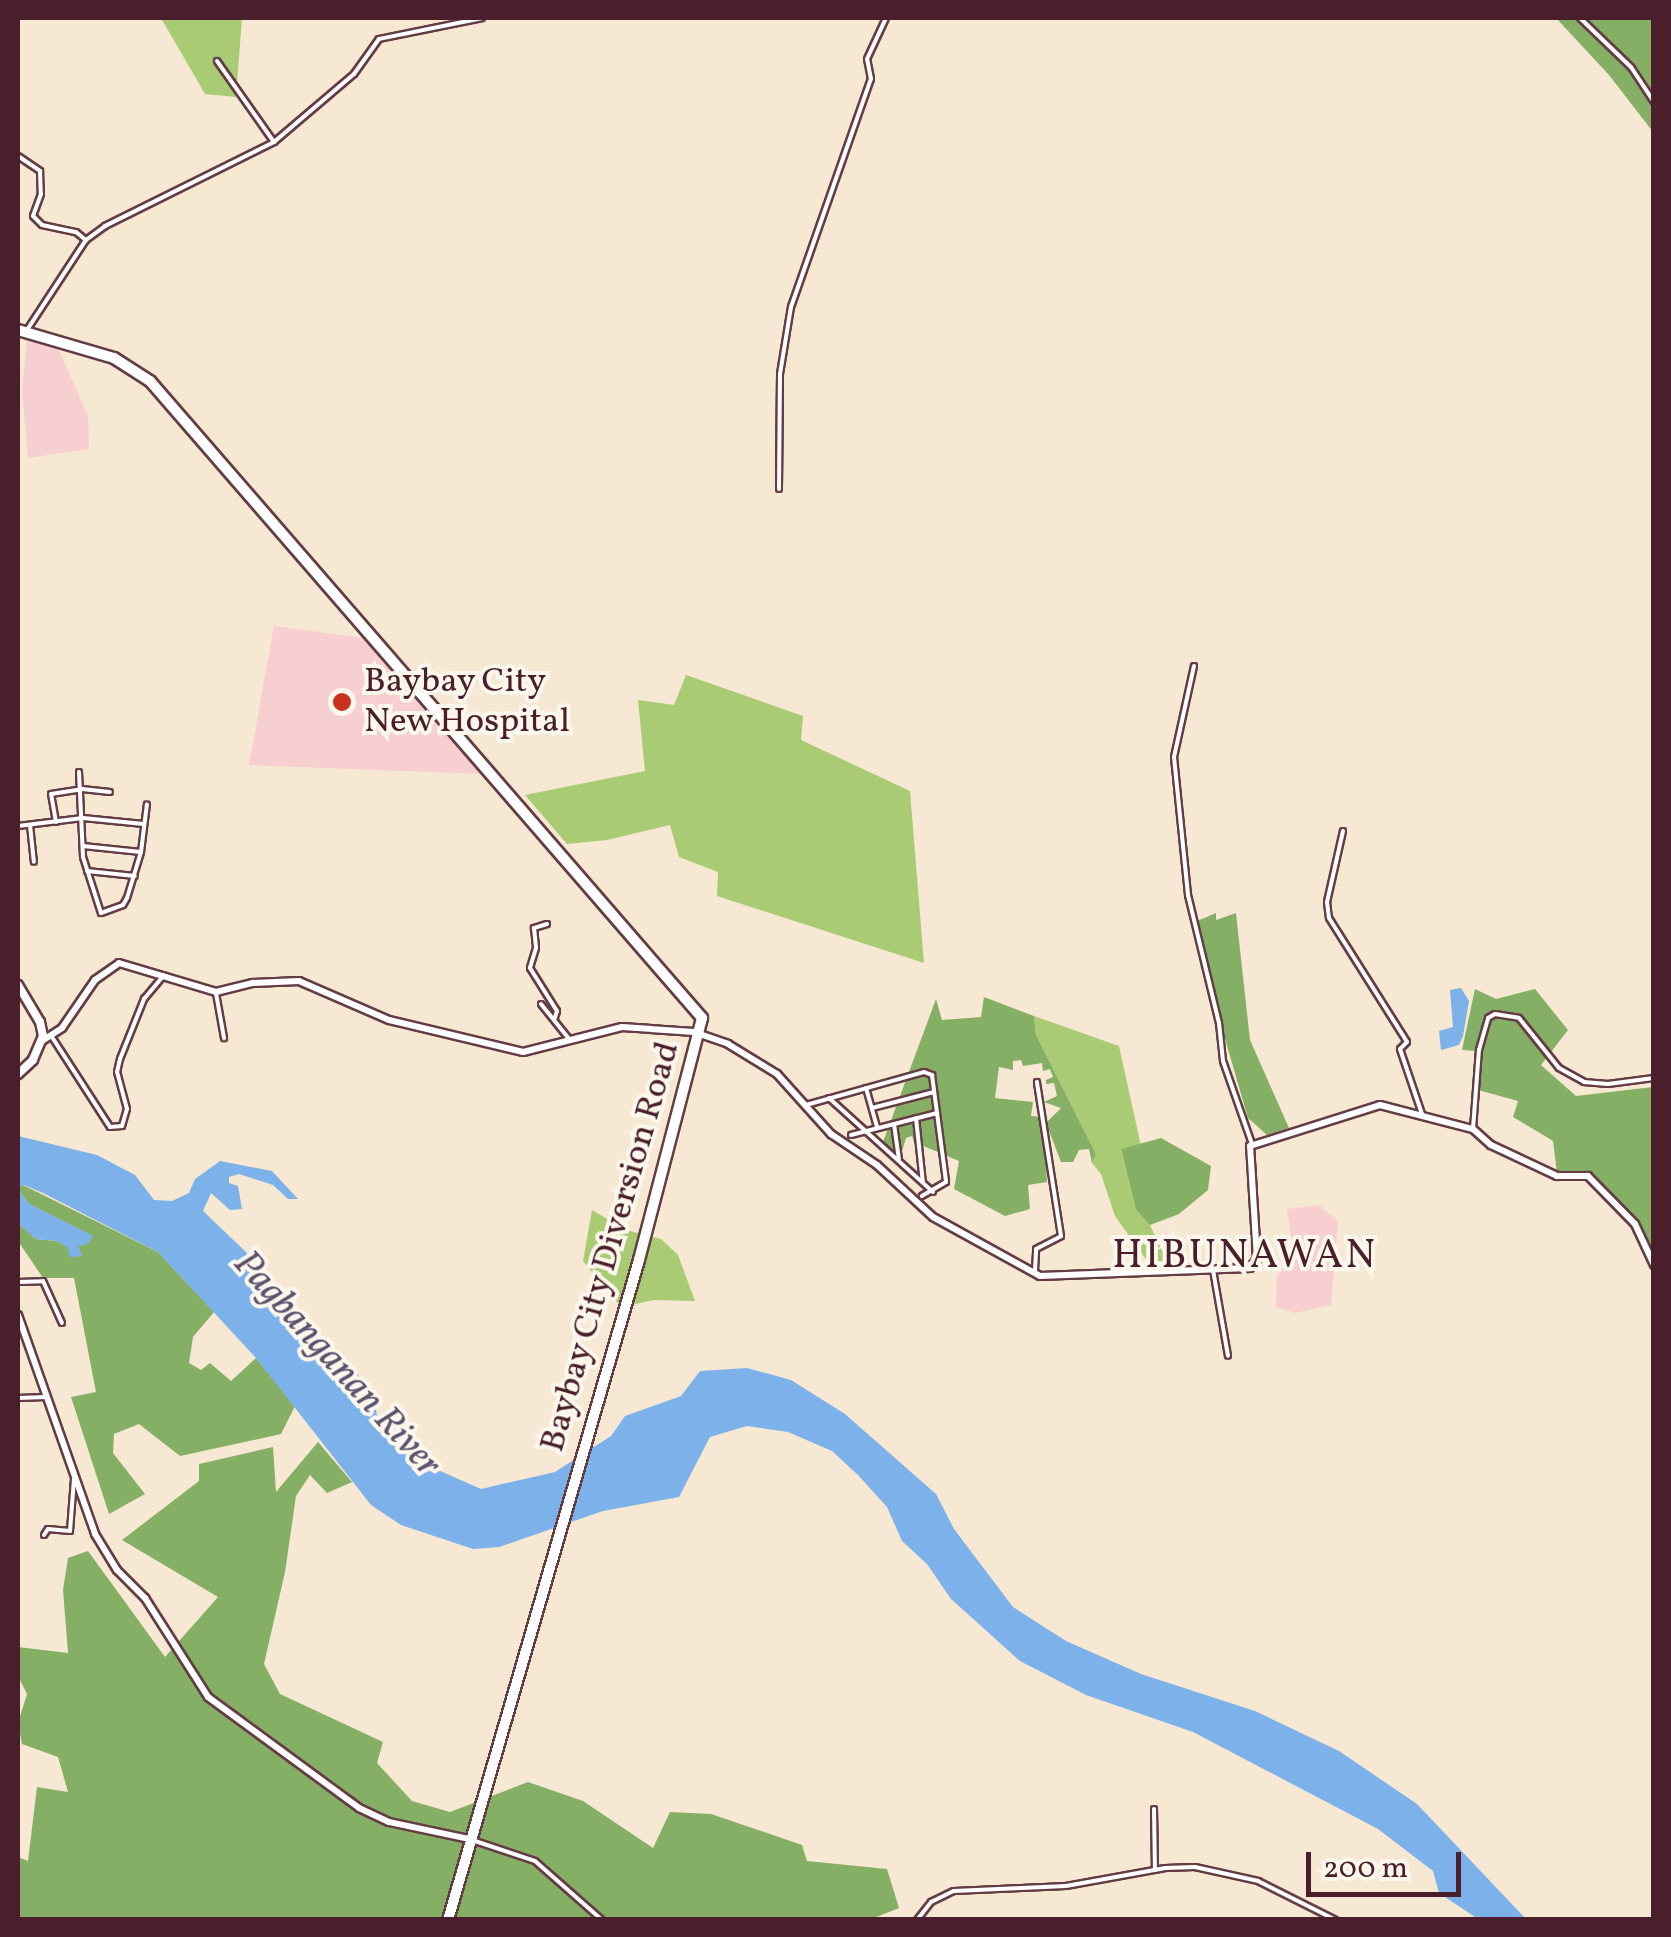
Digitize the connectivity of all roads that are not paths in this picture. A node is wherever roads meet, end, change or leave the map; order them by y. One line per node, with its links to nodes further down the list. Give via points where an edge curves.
1 (482, 18): 6 (street, via 379,39 354,74)
2 (886, 18): 10 (street, via 867,59 871,79 791,307 780,374)
3 (1580, 18): 5 (street, via 1631,68)
4 (217, 61): 6 (street)
5 (1654, 102)
6 (274, 142): 8 (street, via 130,210)
7 (18, 156): 8 (street, via 40,171 33,216)
8 (86, 240): 9 (street)
9 (22, 331): 33 (highway, Baybay City Diversion Road, via 114,358 150,381 700,1014)
10 (780, 490)
11 (1194, 666): 53 (street, via 1174,757 1188,895 1222,1061)
12 (80, 772): 13 (street)
13 (82, 789): 14 (street); 16 (street); 17 (street, via 51,794)
14 (110, 792)
15 (147, 804): 19 (street)
16 (83, 818): 17 (street); 19 (street); 22 (street)
17 (56, 822): 18 (street)
18 (30, 824): 20 (street); 24 (street)
19 (144, 824): 23 (street)
20 (18, 826)
21 (1343, 831): 47 (street, via 1329,918 1407,1042 1400,1049)
22 (83, 846): 23 (street); 25 (street)
23 (140, 852): 26 (street)
24 (34, 862)
25 (87, 871): 26 (street); 26 (street, via 101,913 123,905)
26 (135, 876)
27 (547, 924): 32 (street, via 533,930 530,968 558,1011)
28 (165, 974): 30 (street); 35 (street, via 129,964 108,967); 35 (street, via 144,999 120,1059 128,1109 122,1126 110,1127)
29 (18, 985): 35 (main road)
30 (216, 992): 34 (street); 36 (street, via 299,981 389,1020 520,1051)
31 (541, 1004): 32 (street)
32 (554, 1020): 36 (street)
33 (700, 1034): 36 (street, via 624,1027); 43 (street, via 777,1074); 70 (highway, Baybay City Diversion Road)
34 (224, 1038)
35 (47, 1039): 37 (main road)
36 (569, 1039)
37 (18, 1074)
38 (1654, 1078): 50 (street, via 1584,1082 1559,1068 1519,1018 1495,1014 1480,1050)
39 (1037, 1082): 60 (street, via 1061,1237 1036,1249)
40 (866, 1088): 41 (street, via 924,1072 932,1075); 42 (street); 44 (street)
41 (934, 1092): 44 (street); 45 (street)
42 (829, 1098): 43 (street); 51 (street)
43 (806, 1105): 60 (street, via 831,1134 875,1163 936,1219)
44 (872, 1108): 49 (street)
45 (937, 1113): 46 (street); 56 (street, via 946,1182)
46 (916, 1118): 48 (street); 55 (street)
47 (1423, 1118): 50 (street); 53 (street, via 1368,1106)
48 (894, 1124): 49 (street); 54 (street)
49 (878, 1128): 51 (street)
50 (1472, 1129): 58 (street, via 1557,1176 1597,1182 1634,1224)
51 (866, 1132): 52 (street); 54 (street)
52 (851, 1135)
53 (1252, 1144): 59 (street, via 1256,1262)
54 (900, 1162): 55 (street)
55 (923, 1183): 56 (street)
56 (933, 1192): 57 (street)
57 (922, 1196)
58 (1654, 1265)
59 (1213, 1270): 60 (street); 64 (street)
60 (1036, 1276)
61 (18, 1282): 63 (street, via 43,1281)
62 (18, 1316): 65 (street)
63 (62, 1323)
64 (1228, 1356)
65 (46, 1396): 66 (street); 67 (street)
66 (18, 1398)
67 (75, 1474): 68 (street, via 70,1531); 70 (street, via 95,1534 117,1570 145,1598 196,1682 227,1715 358,1808 389,1822)
68 (44, 1535)
69 (1154, 1808): 71 (street)
70 (469, 1839): 72 (highway, Baybay City Diversion Road); 73 (street, via 524,1854)
71 (1155, 1870): 74 (street, via 1070,1886 954,1890 930,1902); 75 (street, via 1238,1873)
72 (448, 1920)
73 (602, 1920)
74 (917, 1920)
75 (1336, 1920)

